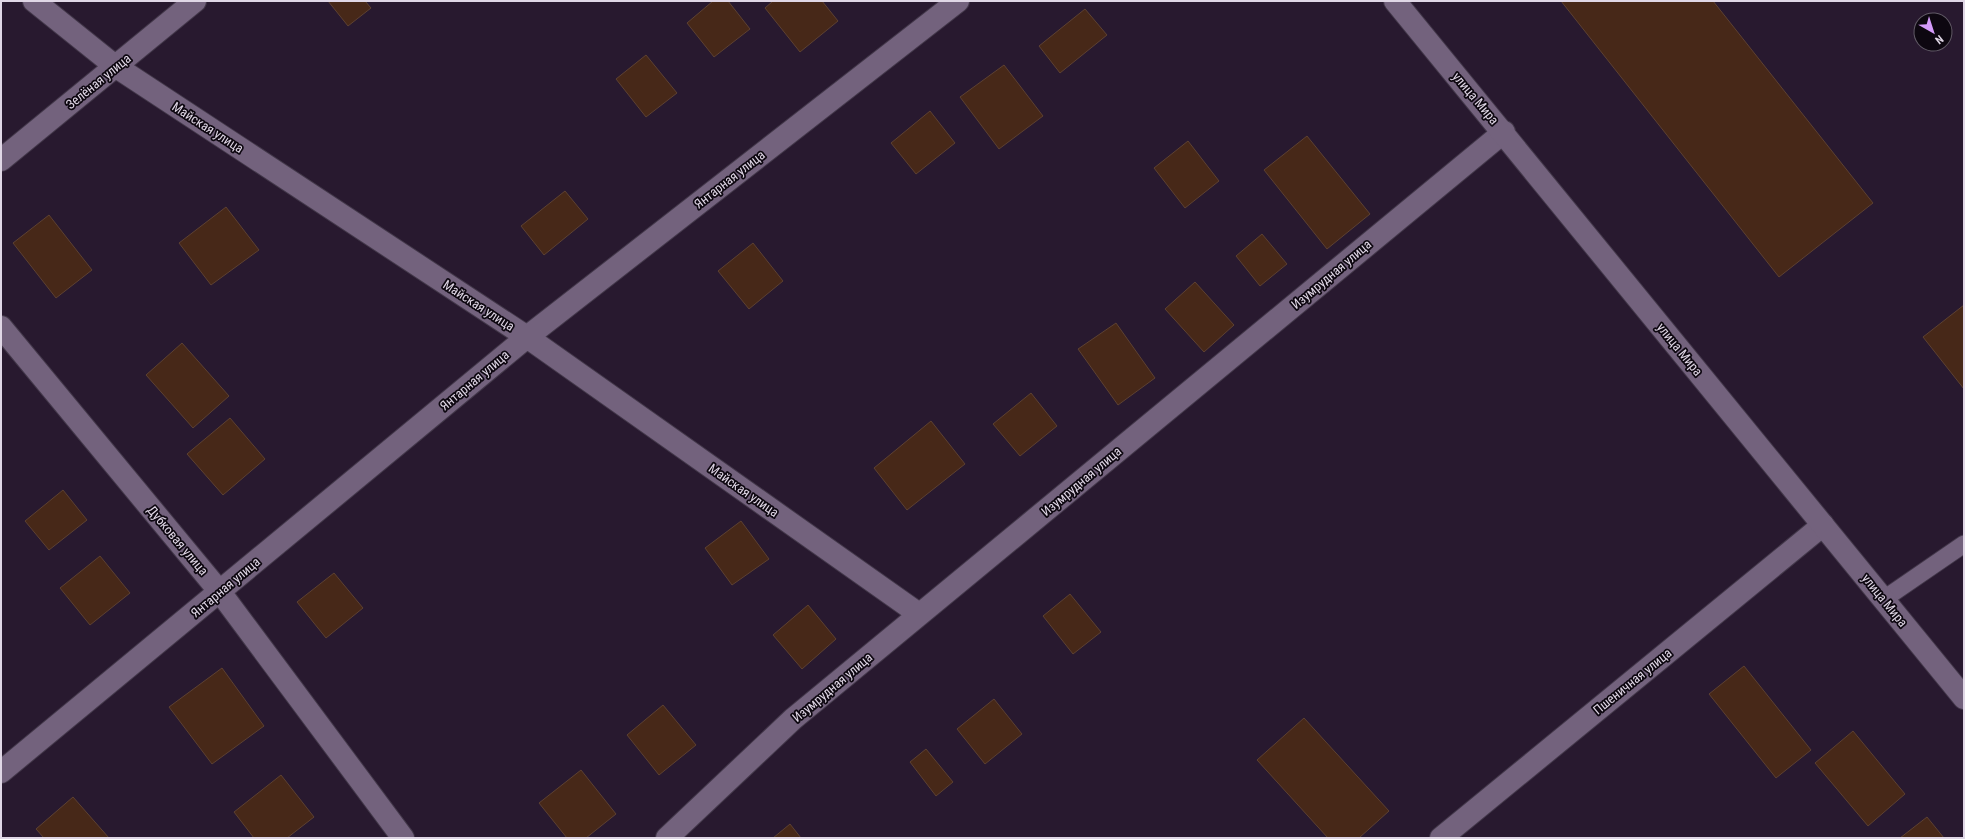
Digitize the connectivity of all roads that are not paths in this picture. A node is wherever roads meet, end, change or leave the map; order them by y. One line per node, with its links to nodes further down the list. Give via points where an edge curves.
1 (34, 1): 5 (street, Майская улица)
2 (195, 1): 5 (street, Зелёная улица)
3 (958, 1): 9 (street, Янтарная улица)
4 (1395, 1): 6 (street, улица Мира)
5 (115, 66): 7 (street, Зелёная улица); 9 (street, Майская улица)
6 (1504, 132): 10 (street, улица Мира); 14 (street, Изумрудная улица)
7 (1, 160)
8 (1, 327): 12 (street, Дубковая улица)
9 (527, 337): 12 (street, Янтарная улица); 14 (street, Майская улица)
10 (1823, 525): 13 (street, улица Мира); 19 (street, Пшеничная улица)
11 (1964, 544): 13 (lane)
12 (220, 592): 16 (street, Янтарная улица); 17 (street, Дубковая улица)
13 (1884, 599): 15 (street, улица Мира)
14 (919, 614): 18 (street, Изумрудная улица, via 793,719)
15 (1964, 698)
16 (1, 772)
17 (403, 838)
18 (667, 838)
19 (1441, 838)

